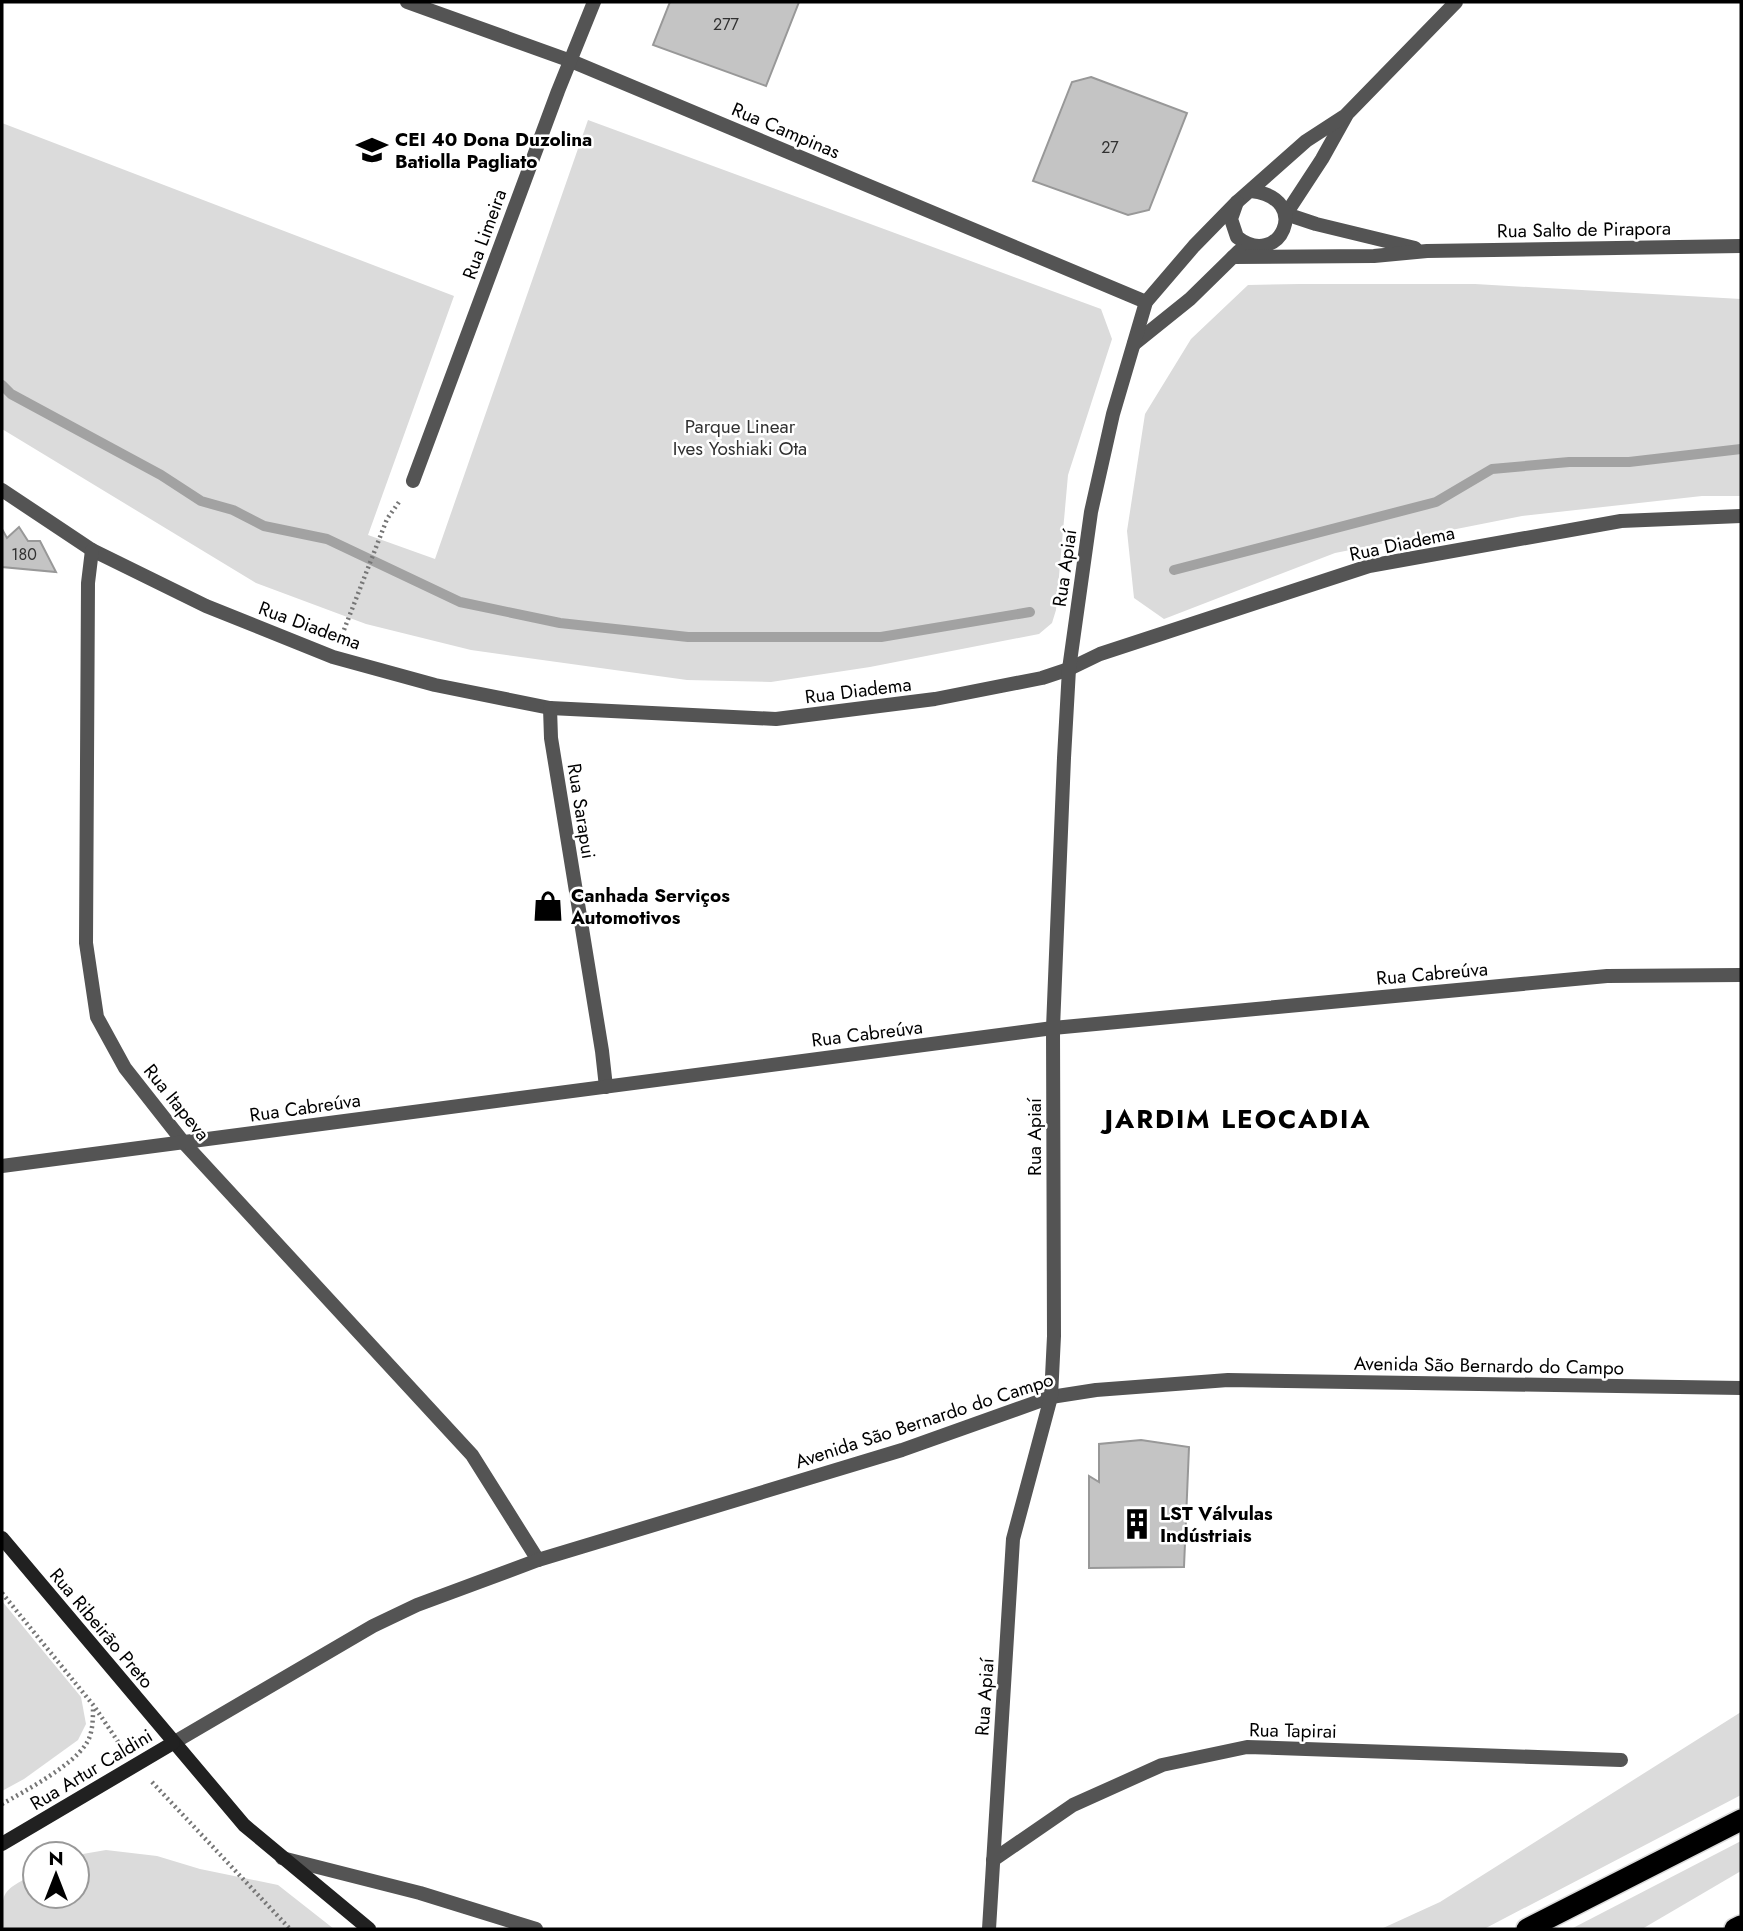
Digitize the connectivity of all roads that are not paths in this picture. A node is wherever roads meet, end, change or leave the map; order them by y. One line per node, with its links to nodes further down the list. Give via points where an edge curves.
1 (407, 2): 4 (street, Rua Campinas)
2 (594, 2): 4 (street, Rua Limeira)
3 (1456, 2): 5 (street)
4 (571, 61): 13 (street, Rua Campinas); 15 (street, Rua Limeira)
5 (1346, 116): 6 (street, via 1306,141); 8 (street)
6 (1251, 191): 7 (street); 8 (street, via 1271,195)
7 (1237, 202): 9 (street, via 1231,219 1237,237); 13 (street)
8 (1286, 214): 9 (street, via 1286,225 1276,240 1260,247); 11 (street, Rua Salto de Pirapora)
9 (1246, 244): 12 (street)
10 (1741, 246): 11 (street, Rua Salto de Pirapora)
11 (1427, 251): 12 (street, Rua Salto de Pirapora)
12 (1233, 257): 14 (street)
13 (1146, 302): 14 (street, Rua Apiaí)
14 (1133, 345): 19 (street, Rua Apiaí, via 1091,512)
15 (413, 481)
16 (2, 489): 18 (street, Rua Diadema)
17 (1741, 516): 19 (street, Rua Diadema, via 1621,521 1369,566 1100,654)
18 (92, 550): 20 (street, Rua Diadema, via 206,606 333,657 435,685); 24 (street, Rua Itapeva, via 86,943 93,993 97,1017 125,1068)
19 (1069, 669): 20 (street, Rua Diadema, via 935,699 776,719); 22 (street, Rua Apiaí)
20 (550, 708): 23 (street, Rua Sarapui)
21 (1741, 975): 22 (street, Rua Cabreúva, via 1607,976)
22 (1053, 1028): 23 (street, Rua Cabreúva); 27 (street, Rua Apiaí)
23 (606, 1087): 24 (street, Rua Cabreúva)
24 (184, 1143): 25 (street, Rua Cabreúva); 29 (street, Rua Itapeva, via 472,1455)
25 (2, 1166)
26 (1741, 1388): 27 (street, Avenida São Bernardo do Campo, via 1228,1380)
27 (1051, 1397): 29 (street, Avenida São Bernardo do Campo, via 902,1450); 35 (street, Rua Apiaí, via 1013,1539)
28 (2, 1538): 30 (main road, Rua Ribeirão Preto)
29 (538, 1560): 30 (street, Avenida São Bernardo do Campo, via 373,1626)
30 (173, 1743): 33 (main road, Rua Artur Caldini); 34 (main road, Rua Artur Caldini, via 244,1825)
31 (1621, 1760): 35 (street, Rua Tapirai, via 1247,1747 1163,1765 1073,1805)
32 (1741, 1820): 40 (highway)
33 (2, 1844)
34 (281, 1858): 37 (main road, Rua Artur Caldini); 38 (street, Rua Artur Caldini, via 420,1893)
35 (993, 1860): 39 (street, Rua Apiaí)
36 (1741, 1926): 41 (highway)
37 (369, 1929)
38 (536, 1929)
39 (989, 1929)
40 (1527, 1929)
41 (1735, 1929)

